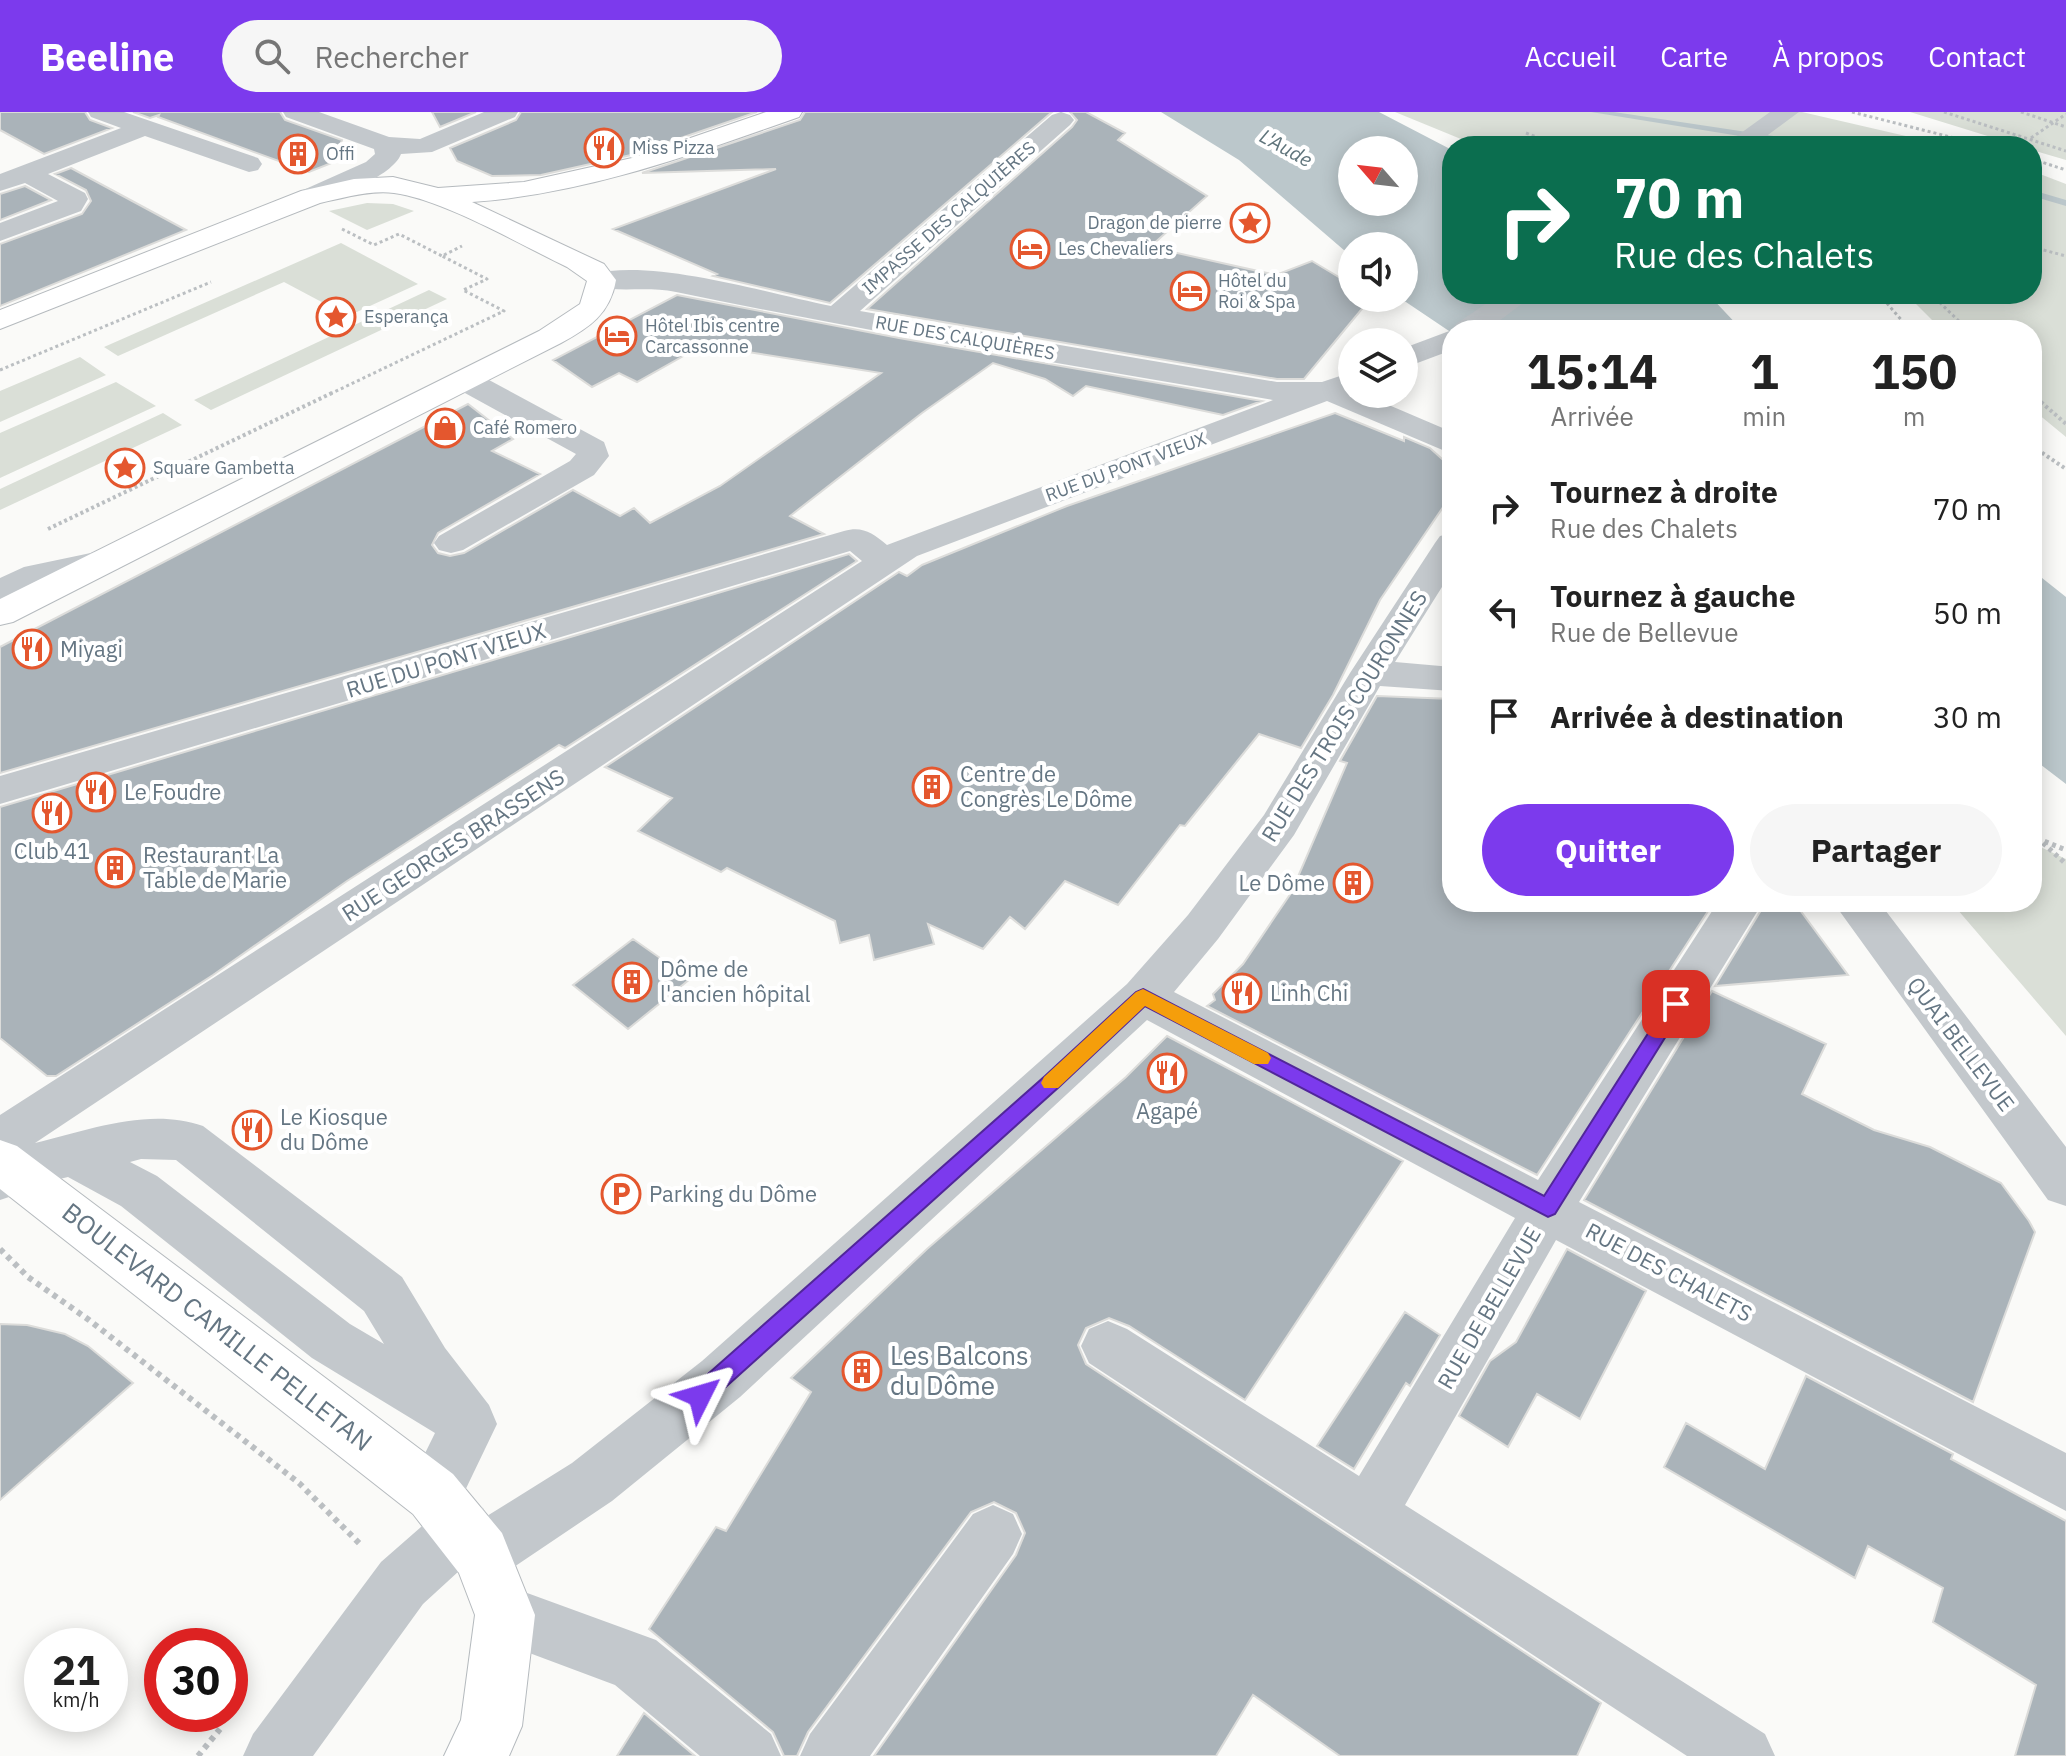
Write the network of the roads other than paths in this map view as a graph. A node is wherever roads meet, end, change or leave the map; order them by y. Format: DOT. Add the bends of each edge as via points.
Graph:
graph roads {
  1 [pos="100,112"];
  2 [pos="295,112"];
  3 [pos="506,112"];
  4 [pos="790,112"];
  5 [pos="1787,112"];
  6 [pos="1050,116"];
  7 [pos="144,128"];
  8 [pos="1751,136"];
  9 [pos="386,145"];
  10 [pos="423,147"];
  11 [pos="249,164"];
  12 [pos="639,164"];
  13 [pos="27,173"];
  14 [pos="0,183"];
  15 [pos="437,196"];
  16 [pos="311,197"];
  17 [pos="0,233"];
  18 [pos="590,270"];
  19 [pos="1505,304"];
  20 [pos="837,316"];
  21 [pos="0,320"];
  22 [pos="1480,320"];
  23 [pos="1442,342"];
  24 [pos="1418,353"];
  25 [pos="465,380"];
  26 [pos="1338,385"];
  27 [pos="1338,387"];
  28 [pos="1385,408"];
  29 [pos="1442,439"];
  30 [pos="451,543"];
  31 [pos="895,555"];
  32 [pos="1442,559"];
  33 [pos="105,561"];
  34 [pos="0,592"];
  35 [pos="0,614"];
  36 [pos="1369,673"];
  37 [pos="1442,678"];
  38 [pos="0,790"];
  39 [pos="1735,912"];
  40 [pos="1862,912"];
  41 [pos="1143,997"];
  42 [pos="73,1155"];
  43 [pos="3,1162"];
  44 [pos="2066,1185"];
  45 [pos="1548,1208"];
  46 [pos="1108,1346"];
  47 [pos="469,1424"];
  48 [pos="2066,1483"];
  49 [pos="1369,1513"];
  50 [pos="459,1525"];
  51 [pos="993,1534"];
  52 [pos="505,1615"];
  53 [pos="275,1756"];
  54 [pos="476,1756"];
  55 [pos="749,1756"];
  56 [pos="832,1756"];
  57 [pos="1743,1756"];
  1 -- 7 [label="street"];
  2 -- 9 [label="street"];
  3 -- 10 [label="street"];
  4 -- 12 [label="main road"];
  5 -- 8 [label="street"];
  6 -- 20 [label="street, IMPASSE DES CALQUIÈRES"];
  7 -- 11 [label="street"];
  7 -- 13 [label="street"];
  9 -- 10 [label="street"];
  9 -- 16 [label="street" via="388,156 375,168"];
  10 -- 15 [label="street" via="416,163 418,175"];
  12 -- 15 [label="main road" via="524,190"];
  12 -- 18 [label="main road" via="562,213 558,243"];
  13 -- 14 [label="street"];
  13 -- 17 [label="street" via="75,199"];
  15 -- 16 [label="main road" via="393,185"];
  15 -- 18 [label="main road"];
  16 -- 21 [label="main road"];
  18 -- 20 [label="street, RUE DES CALQUIÈRES"];
  18 -- 25 [label="main road" via="600,299 585,317"];
  19 -- 22 [label="street"];
  20 -- 26 [label="street, RUE DES CALQUIÈRES" via="1277,391"];
  23 -- 24 [label="street"];
  25 -- 30 [label="street" via="592,449 593,456 582,468"];
  25 -- 33 [label="main road"];
  27 -- 31 [label="street, RUE DU PONT VIEUX"];
  28 -- 29 [label="street"];
  31 -- 38 [label="street, RUE DU PONT VIEUX" via="856,538"];
  31 -- 43 [label="street, RUE GEORGES BRASSENS"];
  32 -- 36 [label="street, RUE DES TROIS COURONNES"];
  33 -- 34 [label="street" via="37,575"];
  33 -- 35 [label="main road"];
  36 -- 37 [label="street"];
  36 -- 41 [label="street, RUE DES TROIS COURONNES" via="1279,825"];
  39 -- 45 [label="street, RUE DE BELLEVUE"];
  40 -- 44 [label="street, QUAI BELLEVUE"];
  41 -- 45 [label="street, RUE DES CHALETS"];
  41 -- 50 [label="street, RUE DES TROIS COURONNES" via="721,1379 592,1482"];
  42 -- 43 [label="street"];
  42 -- 47 [label="street" via="139,1191 331,1341"];
  42 -- 47 [label="street" via="141,1139 186,1140 383,1294"];
  43 -- 50 [label="main road, BOULEVARD CAMILLE PELLETAN" via="137,1263"];
  45 -- 48 [label="street, RUE DES CHALETS"];
  45 -- 49 [label="street, RUE DE BELLEVUE"];
  46 -- 49 [label="street"];
  47 -- 50 [label="street"];
  49 -- 57 [label="street"];
  50 -- 52 [label="main road"];
  50 -- 53 [label="street" via="402,1583"];
  51 -- 56 [label="street"];
  52 -- 54 [label="main road" via="491,1726"];
  52 -- 55 [label="street" via="634,1662"];
}
